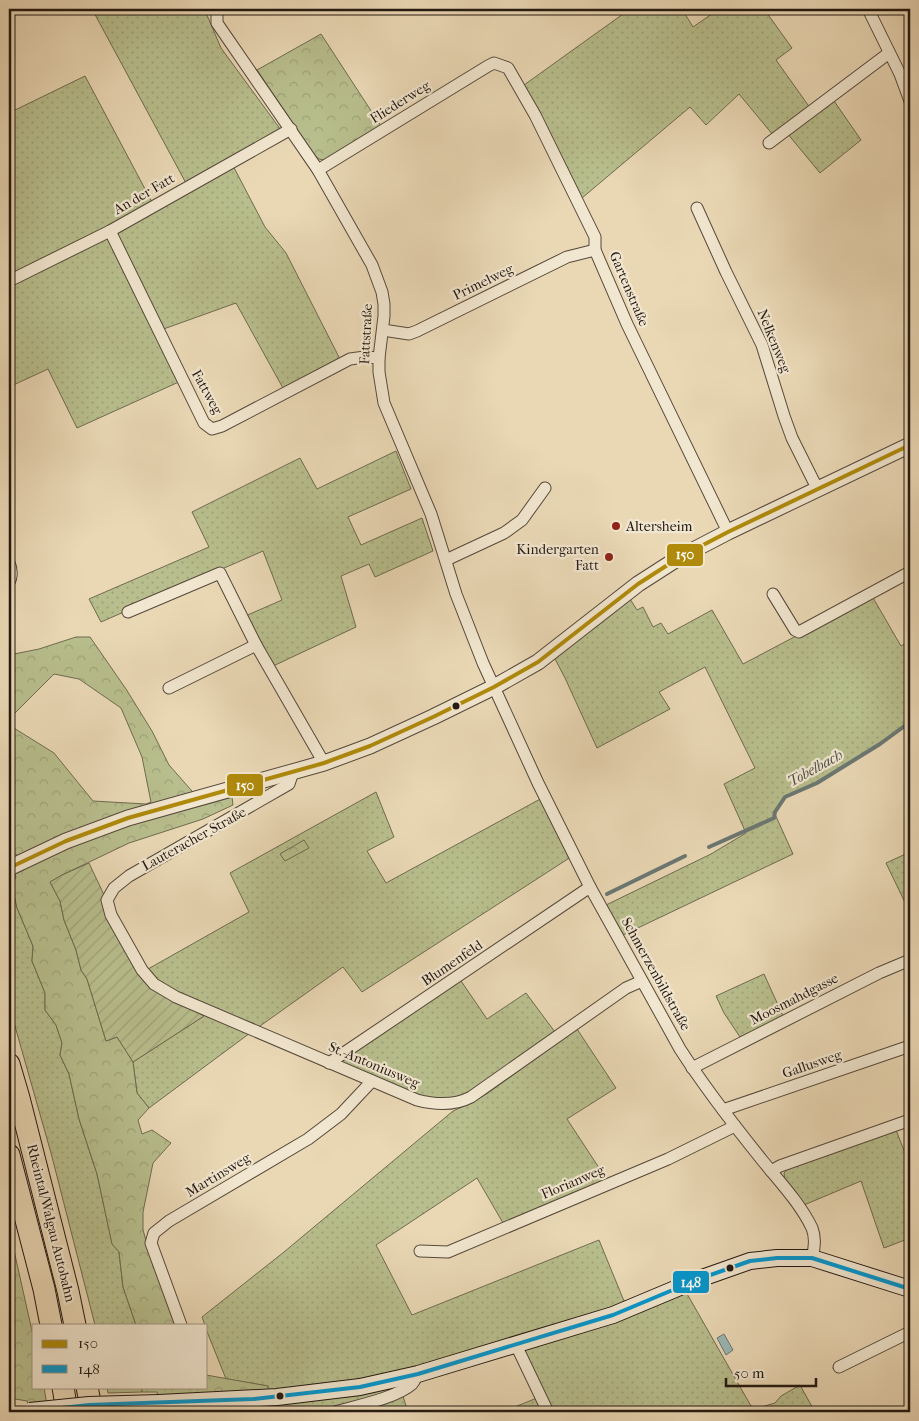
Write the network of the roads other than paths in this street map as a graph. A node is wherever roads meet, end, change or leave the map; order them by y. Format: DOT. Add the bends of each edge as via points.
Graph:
graph roads {
  1 [pos="217,9"];
  2 [pos="868,9"];
  3 [pos="889,53"];
  4 [pos="499,64"];
  5 [pos="910,101"];
  6 [pos="291,129"];
  7 [pos="769,143"];
  8 [pos="318,170"];
  9 [pos="697,208"];
  10 [pos="110,231"];
  11 [pos="595,250"];
  12 [pos="9,282"];
  13 [pos="383,330"];
  14 [pos="379,358"];
  15 [pos="910,445"];
  16 [pos="545,488"];
  17 [pos="817,488"];
  18 [pos="728,532"];
  19 [pos="446,560"];
  20 [pos="9,563"];
  21 [pos="910,572"];
  22 [pos="9,582"];
  23 [pos="773,594"];
  24 [pos="128,612"];
  25 [pos="256,645"];
  26 [pos="494,687"];
  27 [pos="169,688"];
  28 [pos="324,763"];
  29 [pos="293,772"];
  30 [pos="15,866"];
  31 [pos="590,887"];
  32 [pos="111,915"];
  33 [pos="910,960"];
  34 [pos="642,981"];
  35 [pos="910,1046"];
  36 [pos="330,1063"];
  37 [pos="9,1064"];
  38 [pos="692,1068"];
  39 [pos="372,1081"];
  40 [pos="723,1110"];
  41 [pos="910,1120"];
  42 [pos="735,1126"];
  43 [pos="9,1155"];
  44 [pos="771,1171"];
  45 [pos="420,1251"];
  46 [pos="812,1258"];
  47 [pos="910,1289"];
  48 [pos="51,1324"];
  49 [pos="75,1324"];
  50 [pos="180,1324"];
  51 [pos="910,1332"];
  52 [pos="516,1345"];
  53 [pos="839,1367"];
  54 [pos="418,1374"];
  55 [pos="63,1388"];
  56 [pos="87,1388"];
  57 [pos="202,1406"];
  58 [pos="27,1412"];
  59 [pos="68,1412"];
  60 [pos="92,1412"];
  61 [pos="335,1412"];
  62 [pos="548,1412"];
  1 -- 6 [label="street, Fattstraße" via="217,23"];
  2 -- 3 [label="street"];
  3 -- 5 [label="street"];
  3 -- 7 [label="street"];
  4 -- 8 [label="street, Fliederweg" via="488,66"];
  4 -- 11 [label="street, Gartenstraße" via="508,68 535,115 595,237"];
  6 -- 8 [label="street, Fattstraße"];
  6 -- 10 [label="street, An der Fatt"];
  8 -- 13 [label="street, Fattstraße" via="377,275 384,304"];
  9 -- 17 [label="street, Nelkenweg" via="762,345 784,416"];
  10 -- 12 [label="street, An der Fatt"];
  10 -- 14 [label="street, Fattweg" via="204,423 212,429 350,359"];
  11 -- 13 [label="street, Primelweg" via="567,257 417,331 409,334"];
  11 -- 18 [label="street, Gartenstraße" via="627,324"];
  13 -- 14 [label="street, Fattstraße"];
  14 -- 19 [label="street, Fattstraße" via="384,403 416,477"];
  15 -- 17 [label="street, Lauteracher Straße"];
  16 -- 19 [label="street" via="522,520 504,533"];
  17 -- 18 [label="street, Lauteracher Straße"];
  18 -- 26 [label="street, Lauteracher Straße" via="638,584 538,662"];
  19 -- 26 [label="street, Fattstraße"];
  20 -- 22 [label="street" via="12,573"];
  21 -- 23 [label="street" via="799,632"];
  24 -- 25 [label="street" via="220,573"];
  25 -- 27 [label="street"];
  25 -- 28 [label="street"];
  26 -- 28 [label="street, Lauteracher Straße" via="370,746"];
  26 -- 31 [label="street, Schmerzenbildstraße"];
  28 -- 29 [label="street, Lauteracher Straße"];
  29 -- 30 [label="street, Lauteracher Straße" via="128,818 66,841"];
  29 -- 32 [label="street, Lauteracher Straße" via="289,784 129,876 114,888 107,900"];
  31 -- 34 [label="street, Schmerzenbildstraße"];
  31 -- 36 [label="street, Blumenfeld"];
  32 -- 36 [label="street, St.-Antoniusweg" via="142,970 154,984 176,998"];
  33 -- 38 [label="street, Moosmahdgasse"];
  34 -- 38 [label="street, Schmerzenbildstraße"];
  34 -- 39 [label="street, St.-Antoniusweg" via="626,988 462,1102 427,1103"];
  35 -- 40 [label="street, Gallusweg"];
  36 -- 39 [label="street, St.-Antoniusweg"];
  37 -- 49 [label="highway, Rheintal/Walgau Autobahn"];
  38 -- 40 [label="street, Schmerzenbildstraße"];
  39 -- 50 [label="street, Martinsweg" via="341,1114 308,1139 154,1233 151,1243"];
  40 -- 42 [label="street, Schmerzenbildstraße"];
  41 -- 44 [label="street"];
  42 -- 44 [label="street, Schmerzenbildstraße"];
  42 -- 45 [label="street, Florianweg" via="668,1159 448,1252"];
  43 -- 48 [label="highway, Rheintal/Walgau Autobahn"];
  44 -- 46 [label="street, Schmerzenbildstraße" via="812,1229 815,1244"];
  46 -- 47 [label="main road"];
  46 -- 52 [label="main road" via="777,1258 738,1264 613,1315"];
  51 -- 53 [label="street"];
  52 -- 54 [label="main road"];
  52 -- 62 [label="street"];
  54 -- 57 [label="main road" via="360,1387"];
  54 -- 61 [label="street" via="404,1390"];
  55 -- 59 [label="highway"];
  56 -- 60 [label="highway"];
  57 -- 58 [label="main road, bridge" via="159,1402"];
}
